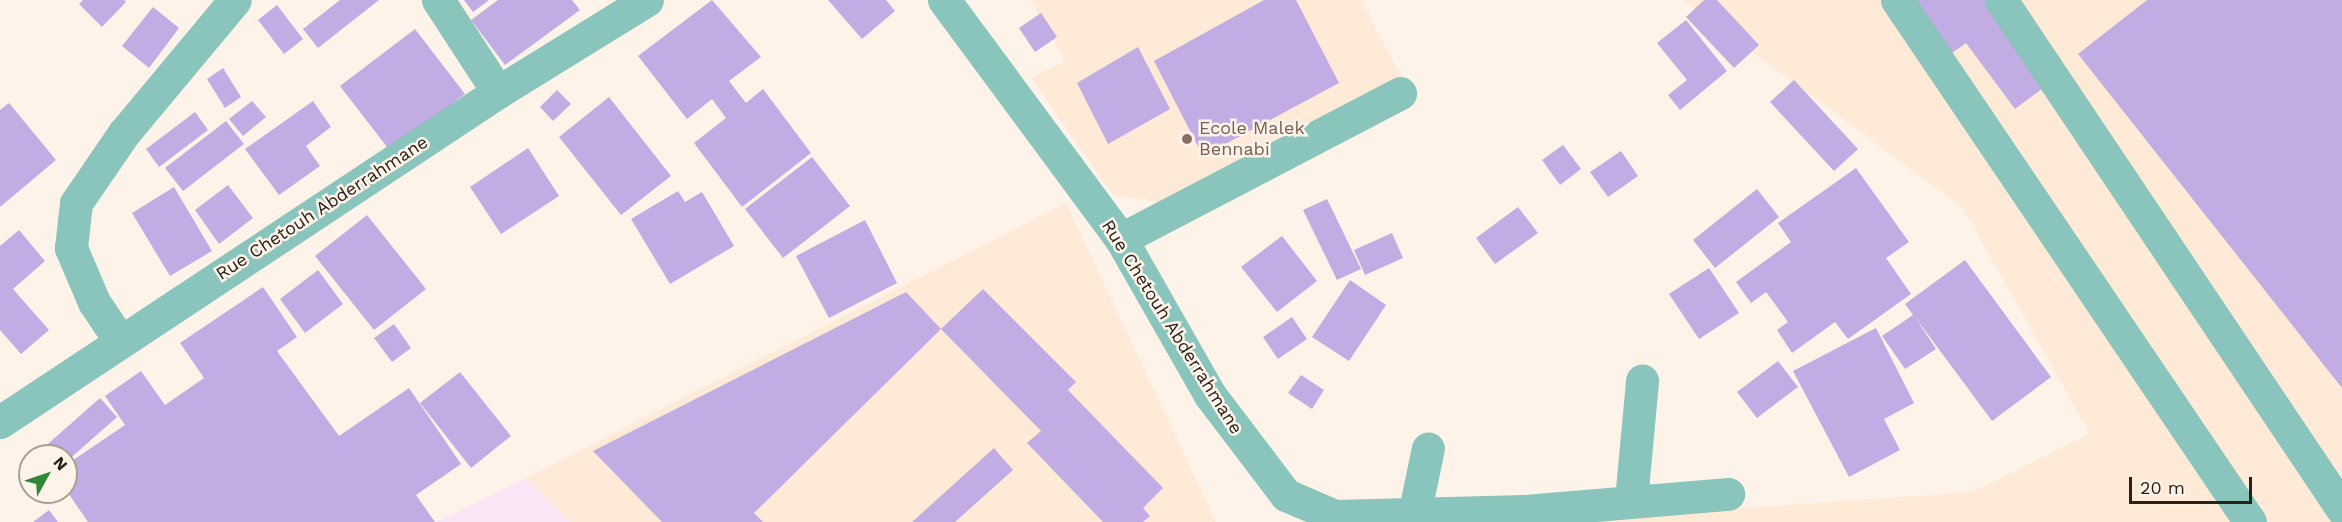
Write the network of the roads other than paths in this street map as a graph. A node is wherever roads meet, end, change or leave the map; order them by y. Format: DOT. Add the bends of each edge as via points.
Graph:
graph roads {
  1 [pos="235,0"];
  2 [pos="438,0"];
  3 [pos="647,0"];
  4 [pos="944,0"];
  5 [pos="1897,0"];
  6 [pos="2001,0"];
  7 [pos="498,92"];
  8 [pos="1400,93"];
  9 [pos="1121,239"];
  10 [pos="120,340"];
  11 [pos="1642,381"];
  12 [pos="0,422"];
  13 [pos="1428,448"];
  14 [pos="1728,494"];
  15 [pos="1631,500"];
  16 [pos="2342,509"];
  17 [pos="1414,515"];
  18 [pos="2250,522"];
  1 -- 10 [label="street" via="124,133 76,203 70,248 94,302"];
  2 -- 7 [label="street"];
  3 -- 7 [label="street, Rue Chetouh Abderrahmane"];
  4 -- 9 [label="street, Rue Chetouh Abderrahmane"];
  5 -- 18 [label="street"];
  6 -- 16 [label="street"];
  7 -- 10 [label="street, Rue Chetouh Abderrahmane"];
  8 -- 9 [label="street"];
  9 -- 17 [label="street, Rue Chetouh Abderrahmane" via="1210,395 1286,495 1335,516"];
  10 -- 12 [label="street, Rue Chetouh Abderrahmane"];
  11 -- 15 [label="street"];
  13 -- 17 [label="street"];
  14 -- 15 [label="street, Rue Chetouh Abderrahmane"];
  15 -- 17 [label="street, Rue Chetouh Abderrahmane"];
}
